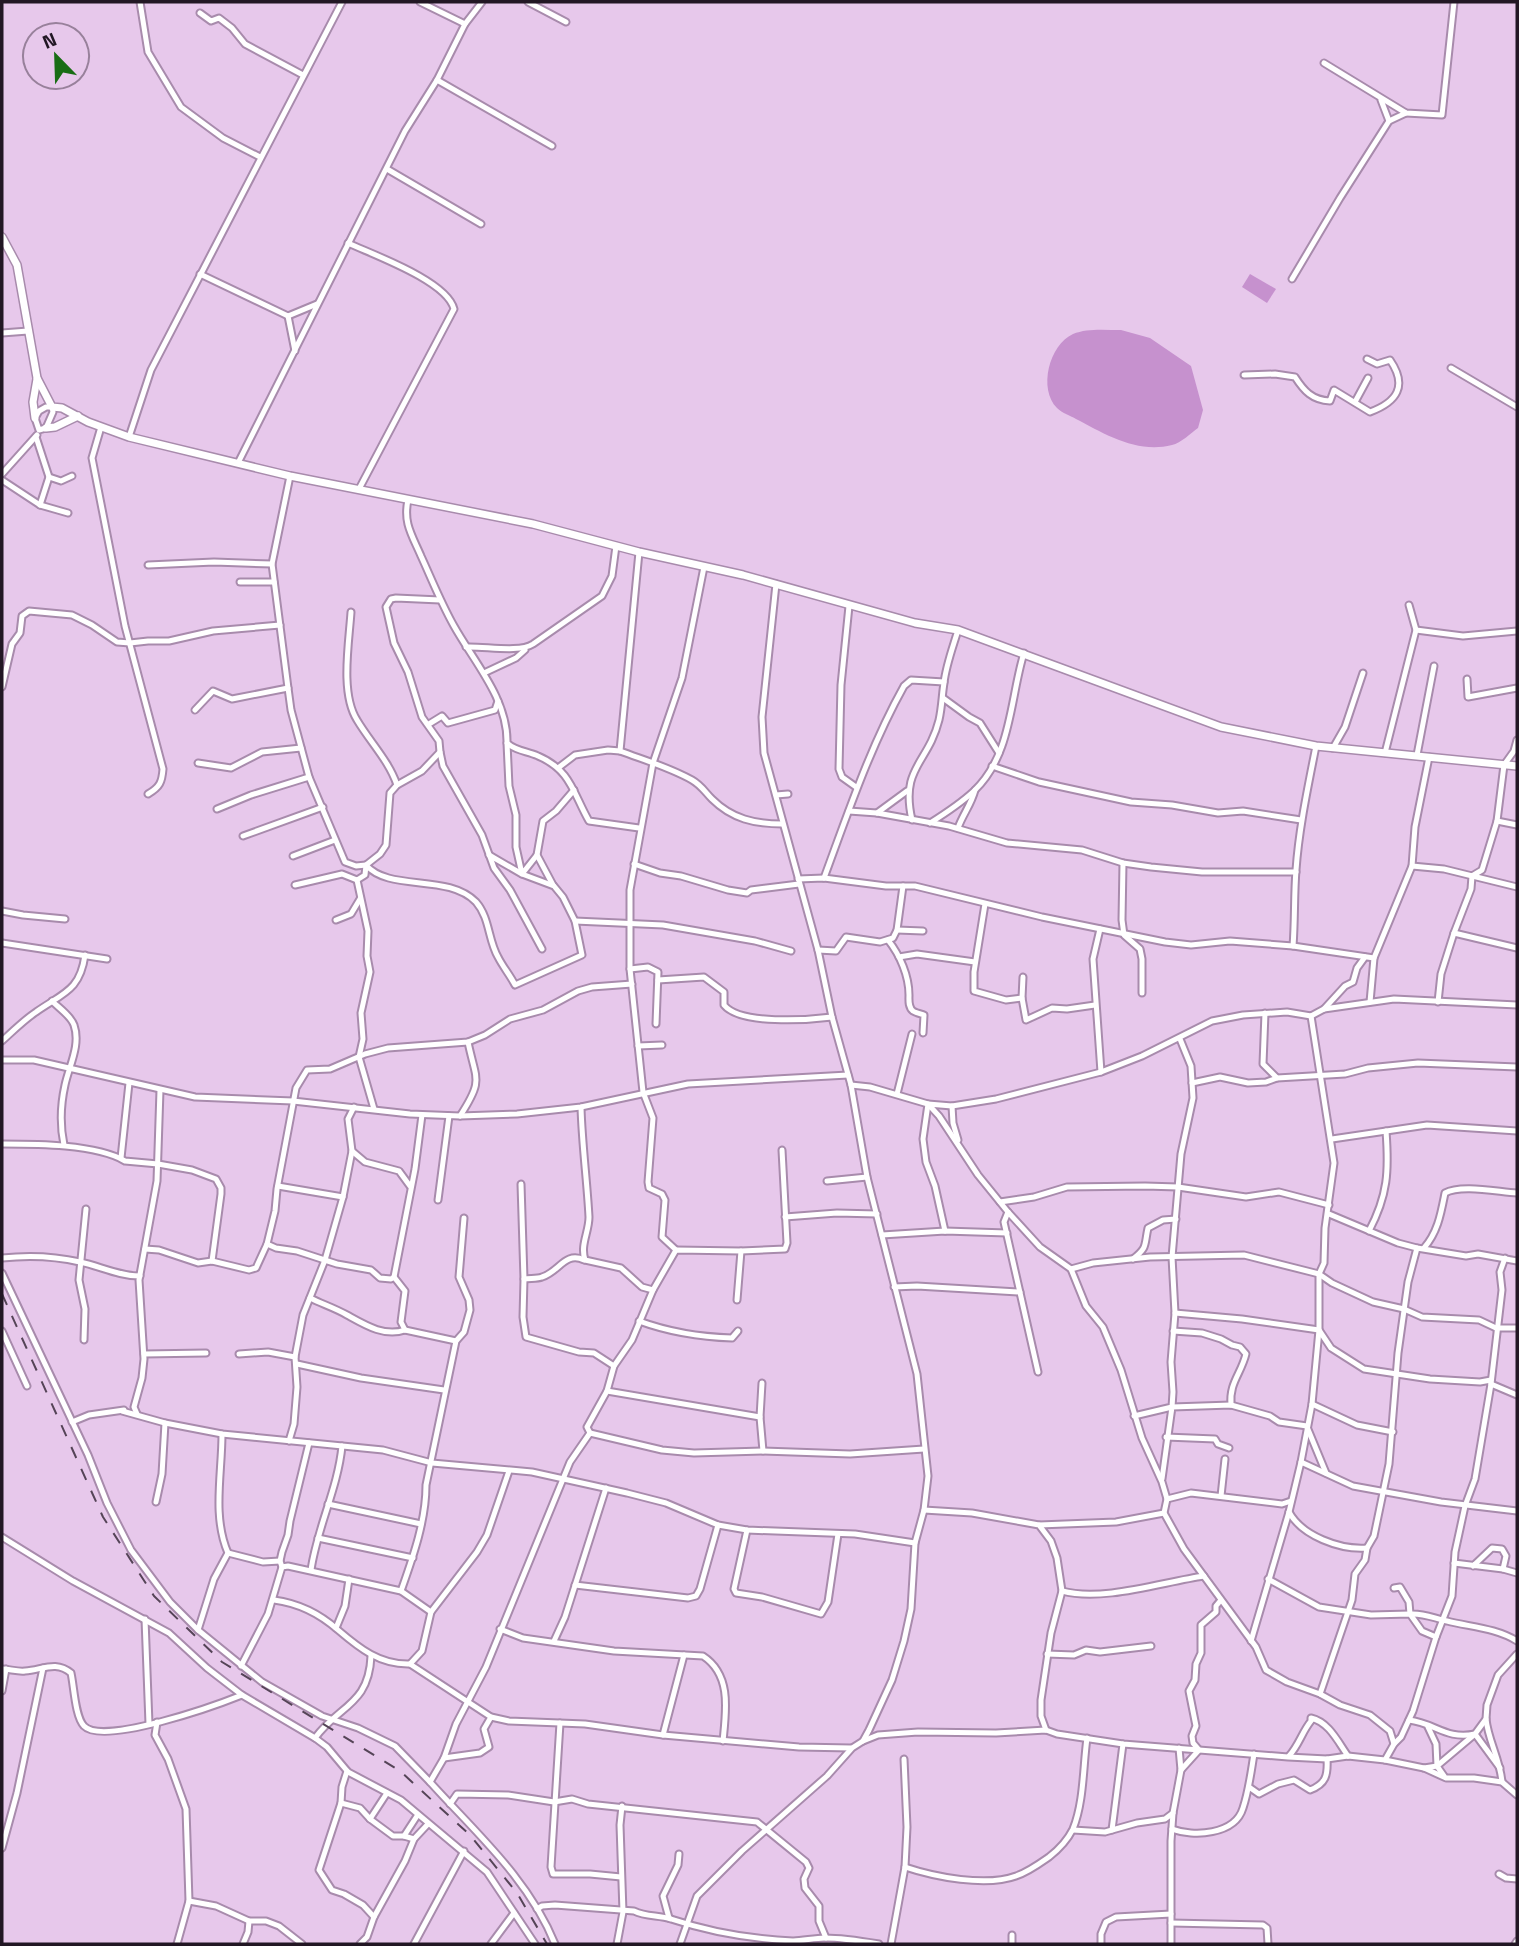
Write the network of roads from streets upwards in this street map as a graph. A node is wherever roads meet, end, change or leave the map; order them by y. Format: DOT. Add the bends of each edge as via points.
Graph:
graph roads {
  1 [pos="140,2"];
  2 [pos="342,2"];
  3 [pos="420,2"];
  4 [pos="482,2"];
  5 [pos="527,2"];
  6 [pos="1454,2"];
  7 [pos="200,13"];
  8 [pos="566,22"];
  9 [pos="465,24"];
  10 [pos="1324,64"];
  11 [pos="303,75"];
  12 [pos="437,80"];
  13 [pos="1381,100"];
  14 [pos="1406,113"];
  15 [pos="1389,121"];
  16 [pos="552,146"];
  17 [pos="260,157"];
  18 [pos="387,169"];
  19 [pos="481,224"];
  20 [pos="2,237"];
  21 [pos="348,243"];
  22 [pos="200,274"];
  23 [pos="1292,279"];
  24 [pos="319,303"];
  25 [pos="288,316"];
  26 [pos="28,331"];
  27 [pos="2,332"];
  28 [pos="295,351"];
  29 [pos="1367,359"];
  30 [pos="1451,368"];
  31 [pos="1244,375"];
  32 [pos="37,378"];
  33 [pos="1368,378"];
  34 [pos="1355,402"];
  35 [pos="52,407"];
  36 [pos="1517,407"];
  37 [pos="78,416"];
  38 [pos="35,418"];
  39 [pos="101,427"];
  40 [pos="43,429"];
  41 [pos="36,438"];
  42 [pos="129,438"];
  43 [pos="238,463"];
  44 [pos="2,474"];
  45 [pos="72,476"];
  46 [pos="290,476"];
  47 [pos="49,477"];
  48 [pos="2,480"];
  49 [pos="359,489"];
  50 [pos="408,500"];
  51 [pos="40,505"];
  52 [pos="68,513"];
  53 [pos="616,546"];
  54 [pos="639,552"];
  55 [pos="272,564"];
  56 [pos="148,565"];
  57 [pos="705,566"];
  58 [pos="240,582"];
  59 [pos="274,582"];
  60 [pos="776,584"];
  61 [pos="440,600"];
  62 [pos="1409,605"];
  63 [pos="849,606"];
  64 [pos="351,612"];
  65 [pos="280,625"];
  66 [pos="958,630"];
  67 [pos="1416,630"];
  68 [pos="1517,631"];
  69 [pos="130,643"];
  70 [pos="466,647"];
  71 [pos="525,650"];
  72 [pos="1024,653"];
  73 [pos="1434,666"];
  74 [pos="484,673"];
  75 [pos="1363,673"];
  76 [pos="1467,679"];
  77 [pos="944,682"];
  78 [pos="2,687"];
  79 [pos="288,688"];
  80 [pos="1517,688"];
  81 [pos="943,698"];
  82 [pos="498,701"];
  83 [pos="195,710"];
  84 [pos="429,724"];
  85 [pos="1517,740"];
  86 [pos="507,743"];
  87 [pos="1316,746"];
  88 [pos="301,748"];
  89 [pos="1333,748"];
  90 [pos="620,751"];
  91 [pos="440,752"];
  92 [pos="999,753"];
  93 [pos="1385,753"];
  94 [pos="1417,755"];
  95 [pos="1429,757"];
  96 [pos="198,763"];
  97 [pos="653,763"];
  98 [pos="1504,765"];
  99 [pos="992,766"];
  100 [pos="1517,766"];
  101 [pos="558,768"];
  102 [pos="309,776"];
  103 [pos="397,785"];
  104 [pos="856,787"];
  105 [pos="574,790"];
  106 [pos="975,790"];
  107 [pos="907,791"];
  108 [pos="148,794"];
  109 [pos="788,794"];
  110 [pos="776,795"];
  111 [pos="323,807"];
  112 [pos="217,809"];
  113 [pos="849,811"];
  114 [pos="877,813"];
  115 [pos="912,820"];
  116 [pos="1301,820"];
  117 [pos="1497,821"];
  118 [pos="930,823"];
  119 [pos="782,824"];
  120 [pos="1517,825"];
  121 [pos="639,828"];
  122 [pos="958,828"];
  123 [pos="243,836"];
  124 [pos="335,840"];
  125 [pos="489,855"];
  126 [pos="537,855"];
  127 [pos="293,856"];
  128 [pos="1123,863"];
  129 [pos="634,864"];
  130 [pos="366,865"];
  131 [pos="1412,866"];
  132 [pos="1296,872"];
  133 [pos="522,874"];
  134 [pos="1472,876"];
  135 [pos="824,878"];
  136 [pos="357,880"];
  137 [pos="798,881"];
  138 [pos="295,885"];
  139 [pos="554,886"];
  140 [pos="903,886"];
  141 [pos="1517,887"];
  142 [pos="360,899"];
  143 [pos="985,904"];
  144 [pos="2,911"];
  145 [pos="351,914"];
  146 [pos="365,915"];
  147 [pos="65,919"];
  148 [pos="336,920"];
  149 [pos="575,921"];
  150 [pos="628,923"];
  151 [pos="1100,929"];
  152 [pos="897,930"];
  153 [pos="923,931"];
  154 [pos="1454,933"];
  155 [pos="1124,936"];
  156 [pos="888,940"];
  157 [pos="2,943"];
  158 [pos="1293,946"];
  159 [pos="1517,948"];
  160 [pos="542,949"];
  161 [pos="818,950"];
  162 [pos="791,951"];
  163 [pos="85,955"];
  164 [pos="899,957"];
  165 [pos="1365,957"];
  166 [pos="1374,958"];
  167 [pos="107,959"];
  168 [pos="975,962"];
  169 [pos="630,970"];
  170 [pos="1023,977"];
  171 [pos="658,980"];
  172 [pos="632,984"];
  173 [pos="1142,993"];
  174 [pos="1022,998"];
  175 [pos="52,1001"];
  176 [pos="1370,1002"];
  177 [pos="1438,1002"];
  178 [pos="1095,1005"];
  179 [pos="1517,1005"];
  180 [pos="1324,1009"];
  181 [pos="1265,1013"];
  182 [pos="1311,1016"];
  183 [pos="832,1017"];
  184 [pos="656,1024"];
  185 [pos="923,1033"];
  186 [pos="912,1034"];
  187 [pos="1181,1039"];
  188 [pos="2,1041"];
  189 [pos="468,1042"];
  190 [pos="662,1045"];
  191 [pos="638,1046"];
  192 [pos="359,1057"];
  193 [pos="2,1060"];
  194 [pos="1263,1064"];
  195 [pos="69,1067"];
  196 [pos="1517,1067"];
  197 [pos="1101,1072"];
  198 [pos="848,1075"];
  199 [pos="1322,1076"];
  200 [pos="1278,1078"];
  201 [pos="1257,1081"];
  202 [pos="130,1083"];
  203 [pos="1192,1083"];
  204 [pos="851,1084"];
  205 [pos="160,1090"];
  206 [pos="643,1092"];
  207 [pos="897,1094"];
  208 [pos="293,1101"];
  209 [pos="928,1104"];
  210 [pos="952,1106"];
  211 [pos="339,1107"];
  212 [pos="354,1107"];
  213 [pos="581,1107"];
  214 [pos="374,1109"];
  215 [pos="422,1115"];
  216 [pos="449,1116"];
  217 [pos="460,1116"];
  218 [pos="348,1119"];
  219 [pos="1386,1131"];
  220 [pos="1517,1131"];
  221 [pos="1332,1139"];
  222 [pos="2,1144"];
  223 [pos="64,1145"];
  224 [pos="960,1147"];
  225 [pos="782,1150"];
  226 [pos="352,1151"];
  227 [pos="121,1158"];
  228 [pos="158,1164"];
  229 [pos="867,1177"];
  230 [pos="827,1181"];
  231 [pos="521,1184"];
  232 [pos="278,1186"];
  233 [pos="411,1186"];
  234 [pos="1178,1187"];
  235 [pos="1517,1194"];
  236 [pos="343,1197"];
  237 [pos="438,1200"];
  238 [pos="1000,1202"];
  239 [pos="1329,1205"];
  240 [pos="86,1209"];
  241 [pos="1008,1212"];
  242 [pos="877,1214"];
  243 [pos="1329,1214"];
  244 [pos="785,1217"];
  245 [pos="464,1219"];
  246 [pos="1176,1219"];
  247 [pos="945,1231"];
  248 [pos="1368,1231"];
  249 [pos="1007,1233"];
  250 [pos="882,1235"];
  251 [pos="267,1244"];
  252 [pos="1421,1248"];
  253 [pos="145,1249"];
  254 [pos="676,1250"];
  255 [pos="741,1251"];
  256 [pos="1172,1257"];
  257 [pos="2,1258"];
  258 [pos="1505,1258"];
  259 [pos="1132,1259"];
  260 [pos="325,1260"];
  261 [pos="212,1261"];
  262 [pos="1517,1261"];
  263 [pos="81,1262"];
  264 [pos="590,1262"];
  265 [pos="1071,1269"];
  266 [pos="2,1273"];
  267 [pos="1319,1273"];
  268 [pos="140,1276"];
  269 [pos="394,1277"];
  270 [pos="524,1279"];
  271 [pos="894,1287"];
  272 [pos="653,1290"];
  273 [pos="1020,1292"];
  274 [pos="310,1298"];
  275 [pos="737,1300"];
  276 [pos="1404,1309"];
  277 [pos="1175,1313"];
  278 [pos="639,1321"];
  279 [pos="1496,1328"];
  280 [pos="1517,1328"];
  281 [pos="405,1330"];
  282 [pos="1319,1330"];
  283 [pos="738,1331"];
  284 [pos="1173,1331"];
  285 [pos="2,1333"];
  286 [pos="84,1340"];
  287 [pos="456,1341"];
  288 [pos="206,1353"];
  289 [pos="144,1354"];
  290 [pos="239,1354"];
  291 [pos="296,1360"];
  292 [pos="614,1366"];
  293 [pos="1038,1372"];
  294 [pos="1398,1373"];
  295 [pos="1491,1382"];
  296 [pos="762,1383"];
  297 [pos="27,1386"];
  298 [pos="444,1390"];
  299 [pos="607,1391"];
  300 [pos="1517,1395"];
  301 [pos="1312,1404"];
  302 [pos="1231,1405"];
  303 [pos="134,1407"];
  304 [pos="1172,1407"];
  305 [pos="122,1412"];
  306 [pos="137,1414"];
  307 [pos="1134,1416"];
  308 [pos="760,1417"];
  309 [pos="72,1422"];
  310 [pos="165,1423"];
  311 [pos="1307,1426"];
  312 [pos="1393,1432"];
  313 [pos="590,1433"];
  314 [pos="222,1434"];
  315 [pos="1166,1437"];
  316 [pos="289,1441"];
  317 [pos="309,1443"];
  318 [pos="342,1446"];
  319 [pos="1229,1448"];
  320 [pos="924,1449"];
  321 [pos="763,1451"];
  322 [pos="1224,1459"];
  323 [pos="1301,1462"];
  324 [pos="432,1463"];
  325 [pos="509,1471"];
  326 [pos="1326,1473"];
  327 [pos="564,1479"];
  328 [pos="1162,1482"];
  329 [pos="606,1488"];
  330 [pos="1383,1492"];
  331 [pos="1221,1496"];
  332 [pos="1167,1499"];
  333 [pos="1291,1501"];
  334 [pos="156,1502"];
  335 [pos="328,1504"];
  336 [pos="1282,1504"];
  337 [pos="1465,1506"];
  338 [pos="924,1510"];
  339 [pos="1517,1511"];
  340 [pos="1289,1512"];
  341 [pos="1164,1513"];
  342 [pos="421,1524"];
  343 [pos="718,1525"];
  344 [pos="1039,1525"];
  345 [pos="747,1530"];
  346 [pos="838,1534"];
  347 [pos="2,1537"];
  348 [pos="318,1538"];
  349 [pos="915,1543"];
  350 [pos="1367,1548"];
  351 [pos="228,1553"];
  352 [pos="413,1558"];
  353 [pos="1454,1563"];
  354 [pos="281,1564"];
  355 [pos="1473,1566"];
  356 [pos="1503,1569"];
  357 [pos="312,1570"];
  358 [pos="1517,1573"];
  359 [pos="1204,1576"];
  360 [pos="349,1578"];
  361 [pos="1268,1579"];
  362 [pos="575,1585"];
  363 [pos="1394,1588"];
  364 [pos="401,1591"];
  365 [pos="1062,1591"];
  366 [pos="274,1600"];
  367 [pos="1221,1600"];
  368 [pos="431,1612"];
  369 [pos="1347,1613"];
  370 [pos="1410,1614"];
  371 [pos="145,1619"];
  372 [pos="1443,1620"];
  373 [pos="336,1628"];
  374 [pos="500,1629"];
  375 [pos="198,1630"];
  376 [pos="1436,1637"];
  377 [pos="554,1641"];
  378 [pos="1251,1641"];
  379 [pos="1517,1641"];
  380 [pos="1151,1646"];
  381 [pos="1047,1654"];
  382 [pos="1517,1654"];
  383 [pos="684,1655"];
  384 [pos="371,1656"];
  385 [pos="410,1664"];
  386 [pos="241,1666"];
  387 [pos="43,1668"];
  388 [pos="4,1669"];
  389 [pos="2,1691"];
  390 [pos="1321,1694"];
  391 [pos="242,1695"];
  392 [pos="467,1702"];
  393 [pos="1413,1711"];
  394 [pos="491,1717"];
  395 [pos="335,1719"];
  396 [pos="1486,1719"];
  397 [pos="1409,1720"];
  398 [pos="1420,1721"];
  399 [pos="157,1722"];
  400 [pos="560,1723"];
  401 [pos="149,1724"];
  402 [pos="1428,1727"];
  403 [pos="1046,1730"];
  404 [pos="1475,1734"];
  405 [pos="663,1735"];
  406 [pos="316,1738"];
  407 [pos="1087,1738"];
  408 [pos="723,1741"];
  409 [pos="863,1741"];
  410 [pos="1123,1744"];
  411 [pos="1394,1744"];
  412 [pos="852,1748"];
  413 [pos="1179,1748"];
  414 [pos="1199,1750"];
  415 [pos="1254,1754"];
  416 [pos="1348,1756"];
  417 [pos="1288,1757"];
  418 [pos="444,1758"];
  419 [pos="904,1759"];
  420 [pos="1327,1759"];
  421 [pos="1385,1760"];
  422 [pos="1437,1766"];
  423 [pos="1424,1768"];
  424 [pos="1500,1768"];
  425 [pos="1181,1770"];
  426 [pos="347,1771"];
  427 [pos="1446,1778"];
  428 [pos="430,1782"];
  429 [pos="1502,1782"];
  430 [pos="1249,1787"];
  431 [pos="387,1793"];
  432 [pos="1517,1795"];
  433 [pos="554,1802"];
  434 [pos="341,1803"];
  435 [pos="450,1804"];
  436 [pos="621,1806"];
  437 [pos="1173,1813"];
  438 [pos="417,1816"];
  439 [pos="370,1819"];
  440 [pos="428,1824"];
  441 [pos="766,1829"];
  442 [pos="1172,1829"];
  443 [pos="1073,1830"];
  444 [pos="1112,1830"];
  445 [pos="404,1836"];
  446 [pos="414,1839"];
  447 [pos="2,1848"];
  448 [pos="464,1851"];
  449 [pos="679,1854"];
  450 [pos="905,1867"];
  451 [pos="1499,1874"];
  452 [pos="621,1877"];
  453 [pos="1517,1879"];
  454 [pos="189,1901"];
  455 [pos="537,1909"];
  456 [pos="623,1912"];
  457 [pos="513,1913"];
  458 [pos="1171,1914"];
  459 [pos="374,1917"];
  460 [pos="669,1918"];
  461 [pos="249,1921"];
  462 [pos="1171,1923"];
  463 [pos="686,1925"];
  464 [pos="1012,1935"];
  465 [pos="826,1938"];
  466 [pos="177,1944"];
  467 [pos="243,1944"];
  468 [pos="302,1944"];
  469 [pos="360,1944"];
  470 [pos="414,1944"];
  471 [pos="491,1944"];
  472 [pos="536,1944"];
  473 [pos="555,1944"];
  474 [pos="617,1944"];
  475 [pos="680,1944"];
  476 [pos="879,1944"];
  477 [pos="891,1944"];
  478 [pos="1012,1944"];
  479 [pos="1101,1944"];
  480 [pos="1171,1944"];
  481 [pos="1268,1944"];
  1 -- 17 [label="street" via="148,52 181,107 223,138"];
  2 -- 11 [label="street"];
  3 -- 9 [label="street"];
  4 -- 9 [label="street"];
  5 -- 8 [label="street"];
  6 -- 14 [label="street" via="1442,115"];
  7 -- 11 [label="street" via="211,21 219,18 244,44"];
  9 -- 12 [label="street"];
  10 -- 13 [label="street"];
  11 -- 17 [label="street"];
  12 -- 16 [label="street"];
  12 -- 18 [label="street"];
  13 -- 14 [label="street"];
  13 -- 15 [label="street"];
  14 -- 15 [label="street"];
  15 -- 23 [label="street"];
  17 -- 22 [label="street"];
  18 -- 19 [label="street"];
  18 -- 21 [label="street"];
  20 -- 26 [label="street" via="17,265"];
  21 -- 24 [label="street"];
  21 -- 49 [label="street" via="432,284 453,302 454,309"];
  22 -- 25 [label="street"];
  22 -- 42 [label="street" via="151,370"];
  24 -- 25 [label="street"];
  24 -- 28 [label="street"];
  25 -- 28 [label="street"];
  26 -- 27 [label="street"];
  26 -- 32 [label="street"];
  28 -- 43 [label="street"];
  29 -- 34 [label="street" via="1377,364 1390,360 1399,373 1399,387 1387,404 1370,412"];
  30 -- 36 [label="street"];
  31 -- 34 [label="street" via="1295,377 1317,400 1330,401 1334,390"];
  32 -- 35 [label="street"];
  32 -- 38 [label="street"];
  33 -- 34 [label="street"];
  35 -- 37 [label="street"];
  35 -- 38 [label="street" via="42,409"];
  35 -- 40 [label="street"];
  37 -- 39 [label="street"];
  37 -- 40 [label="street"];
  38 -- 40 [label="street"];
  39 -- 42 [label="street"];
  39 -- 69 [label="street" via="92,458"];
  40 -- 41 [label="street"];
  41 -- 44 [label="street"];
  41 -- 47 [label="street"];
  42 -- 43 [label="street"];
  43 -- 46 [label="street"];
  45 -- 47 [label="street" via="61,481"];
  46 -- 49 [label="street"];
  46 -- 55 [label="street"];
  47 -- 51 [label="street"];
  48 -- 51 [label="street"];
  49 -- 50 [label="street"];
  50 -- 53 [label="street" via="533,524"];
  50 -- 61 [label="street" via="406,521"];
  51 -- 52 [label="street"];
  53 -- 54 [label="street"];
  53 -- 71 [label="street" via="612,576 602,596"];
  54 -- 57 [label="street"];
  54 -- 90 [label="street"];
  55 -- 56 [label="street"];
  55 -- 59 [label="street"];
  57 -- 60 [label="street"];
  57 -- 97 [label="street" via="682,678"];
  58 -- 59 [label="street"];
  59 -- 65 [label="street"];
  60 -- 63 [label="street"];
  60 -- 110 [label="street" via="762,717 764,753"];
  61 -- 70 [label="street"];
  61 -- 84 [label="street" via="396,598 386,607 394,643 422,717"];
  62 -- 67 [label="street"];
  63 -- 66 [label="street"];
  63 -- 104 [label="street" via="839,769"];
  64 -- 103 [label="street" via="351,707"];
  65 -- 69 [label="street"];
  65 -- 79 [label="street"];
  66 -- 72 [label="street"];
  66 -- 77 [label="street"];
  67 -- 68 [label="street" via="1464,636"];
  67 -- 93 [label="street"];
  69 -- 78 [label="street" via="117,642 72,615 29,611 22,616 20,633 12,644"];
  69 -- 108 [label="street" via="163,769 162,783"];
  70 -- 71 [label="street"];
  70 -- 74 [label="street"];
  71 -- 74 [label="street"];
  72 -- 87 [label="street" via="1221,727"];
  72 -- 92 [label="street"];
  73 -- 94 [label="street"];
  74 -- 82 [label="street"];
  75 -- 89 [label="street"];
  76 -- 80 [label="street" via="1468,696"];
  77 -- 81 [label="street"];
  77 -- 104 [label="street" via="911,680 904,686"];
  79 -- 83 [label="street" via="232,699 213,691"];
  79 -- 88 [label="street"];
  81 -- 92 [label="street" via="980,723"];
  81 -- 107 [label="street" via="932,741"];
  82 -- 84 [label="street" via="495,710 448,723 442,716"];
  82 -- 86 [label="street" via="507,725"];
  84 -- 91 [label="street"];
  85 -- 98 [label="street"];
  86 -- 101 [label="street"];
  86 -- 133 [label="street"];
  87 -- 89 [label="street"];
  87 -- 116 [label="street"];
  88 -- 96 [label="street" via="262,752 231,768"];
  88 -- 102 [label="street"];
  89 -- 93 [label="street"];
  90 -- 97 [label="street"];
  90 -- 101 [label="street" via="575,755"];
  91 -- 103 [label="street" via="422,771"];
  91 -- 125 [label="street"];
  92 -- 99 [label="street"];
  93 -- 94 [label="street"];
  94 -- 95 [label="street"];
  95 -- 98 [label="street"];
  95 -- 131 [label="street"];
  97 -- 119 [label="street" via="697,783 740,819"];
  97 -- 121 [label="street"];
  98 -- 100 [label="street"];
  98 -- 117 [label="street"];
  99 -- 106 [label="street"];
  99 -- 116 [label="street" via="1039,782 1131,802"];
  101 -- 105 [label="street"];
  102 -- 111 [label="street"];
  102 -- 112 [label="street"];
  103 -- 130 [label="street" via="390,793 386,845"];
  104 -- 113 [label="street"];
  105 -- 121 [label="street" via="589,821"];
  105 -- 126 [label="street" via="543,821"];
  106 -- 118 [label="street"];
  106 -- 122 [label="street"];
  107 -- 114 [label="street"];
  107 -- 115 [label="street"];
  109 -- 110 [label="street"];
  110 -- 119 [label="street"];
  111 -- 123 [label="street"];
  111 -- 124 [label="street"];
  113 -- 114 [label="street"];
  113 -- 135 [label="street"];
  114 -- 115 [label="street"];
  115 -- 118 [label="street"];
  116 -- 132 [label="street"];
  117 -- 120 [label="street"];
  117 -- 134 [label="street" via="1482,870"];
  118 -- 122 [label="street"];
  119 -- 137 [label="street"];
  121 -- 129 [label="street"];
  122 -- 128 [label="street" via="1007,843 1082,850"];
  124 -- 127 [label="street"];
  124 -- 130 [label="street" via="345,862"];
  125 -- 133 [label="street"];
  125 -- 160 [label="street"];
  126 -- 133 [label="street"];
  126 -- 139 [label="street"];
  128 -- 132 [label="street" via="1202,872"];
  128 -- 155 [label="street"];
  129 -- 137 [label="street" via="727,890 747,892"];
  129 -- 150 [label="street"];
  130 -- 136 [label="street" via="365,875"];
  130 -- 149 [label="street" via="374,874 443,885 469,897 484,915 497,957 515,985 582,955"];
  131 -- 134 [label="street"];
  131 -- 166 [label="street"];
  132 -- 158 [label="street"];
  133 -- 139 [label="street"];
  134 -- 141 [label="street"];
  134 -- 154 [label="street"];
  135 -- 137 [label="street"];
  135 -- 140 [label="street"];
  136 -- 138 [label="street" via="342,874"];
  136 -- 142 [label="street"];
  137 -- 161 [label="street"];
  139 -- 149 [label="street"];
  140 -- 143 [label="street"];
  140 -- 152 [label="street"];
  142 -- 145 [label="street"];
  142 -- 146 [label="street"];
  143 -- 151 [label="street"];
  143 -- 168 [label="street"];
  144 -- 147 [label="street"];
  145 -- 146 [label="street"];
  145 -- 148 [label="street"];
  146 -- 192 [label="street" via="370,972"];
  149 -- 150 [label="street"];
  150 -- 162 [label="street" via="687,929"];
  150 -- 169 [label="street"];
  151 -- 155 [label="street"];
  151 -- 178 [label="street" via="1093,958"];
  152 -- 153 [label="street"];
  152 -- 156 [label="street"];
  154 -- 159 [label="street"];
  154 -- 177 [label="street"];
  155 -- 158 [label="street" via="1191,945 1230,941"];
  155 -- 173 [label="street" via="1140,949"];
  156 -- 161 [label="street" via="846,937 836,951"];
  156 -- 164 [label="street"];
  157 -- 163 [label="street"];
  158 -- 165 [label="street"];
  161 -- 183 [label="street"];
  163 -- 167 [label="street"];
  163 -- 175 [label="street" via="76,982"];
  164 -- 168 [label="street" via="916,954"];
  164 -- 185 [label="street" via="909,1004 924,1015"];
  165 -- 166 [label="street"];
  165 -- 180 [label="street" via="1353,982"];
  166 -- 176 [label="street"];
  168 -- 174 [label="street" via="974,991 1006,1000"];
  169 -- 171 [label="street" via="653,968"];
  169 -- 172 [label="street"];
  170 -- 174 [label="street"];
  171 -- 183 [label="street" via="704,977 724,992 729,1011 761,1020"];
  171 -- 184 [label="street"];
  172 -- 189 [label="street" via="578,991 543,1010 510,1018"];
  172 -- 191 [label="street"];
  174 -- 178 [label="street" via="1026,1020 1052,1008"];
  175 -- 188 [label="street"];
  175 -- 195 [label="street" via="74,1025 75,1051"];
  176 -- 177 [label="street"];
  176 -- 180 [label="street"];
  177 -- 179 [label="street"];
  178 -- 197 [label="street"];
  180 -- 182 [label="street"];
  181 -- 182 [label="street"];
  181 -- 187 [label="street" via="1212,1021"];
  181 -- 194 [label="street"];
  182 -- 199 [label="street"];
  183 -- 198 [label="street"];
  186 -- 207 [label="street"];
  187 -- 197 [label="street"];
  187 -- 203 [label="street"];
  189 -- 192 [label="street" via="388,1048"];
  189 -- 217 [label="street" via="478,1075"];
  190 -- 191 [label="street"];
  191 -- 206 [label="street"];
  192 -- 208 [label="street" via="330,1069 307,1070 299,1079"];
  192 -- 214 [label="street"];
  193 -- 195 [label="street"];
  194 -- 200 [label="street"];
  194 -- 201 [label="street"];
  195 -- 202 [label="street"];
  195 -- 223 [label="street" via="62,1109"];
  196 -- 199 [label="street" via="1418,1063"];
  197 -- 210 [label="street"];
  198 -- 204 [label="street"];
  198 -- 206 [label="street" via="688,1084"];
  199 -- 200 [label="street"];
  199 -- 221 [label="street"];
  200 -- 201 [label="street"];
  201 -- 203 [label="street" via="1220,1077"];
  202 -- 205 [label="street"];
  202 -- 227 [label="street"];
  203 -- 234 [label="street"];
  204 -- 207 [label="street"];
  204 -- 229 [label="street"];
  205 -- 208 [label="street" via="195,1097"];
  205 -- 228 [label="street"];
  206 -- 213 [label="street"];
  206 -- 254 [label="street" via="653,1118 649,1188 665,1200 662,1237"];
  207 -- 209 [label="street"];
  208 -- 211 [label="street"];
  208 -- 232 [label="street"];
  209 -- 210 [label="street"];
  209 -- 224 [label="street"];
  209 -- 247 [label="street" via="923,1139 926,1162"];
  210 -- 224 [label="street"];
  211 -- 212 [label="street"];
  211 -- 218 [label="street"];
  212 -- 214 [label="street"];
  212 -- 218 [label="street"];
  213 -- 217 [label="street"];
  213 -- 264 [label="street" via="589,1220 582,1251"];
  214 -- 215 [label="street"];
  215 -- 216 [label="street"];
  215 -- 233 [label="street"];
  216 -- 217 [label="street"];
  216 -- 237 [label="street"];
  218 -- 226 [label="street"];
  219 -- 220 [label="street" via="1427,1125"];
  219 -- 221 [label="street"];
  219 -- 248 [label="street" via="1388,1180 1381,1209"];
  221 -- 239 [label="street"];
  222 -- 223 [label="street"];
  223 -- 227 [label="street"];
  224 -- 238 [label="street"];
  225 -- 244 [label="street"];
  226 -- 233 [label="street" via="365,1162 399,1171"];
  226 -- 236 [label="street"];
  227 -- 228 [label="street"];
  228 -- 253 [label="street"];
  228 -- 261 [label="street" via="216,1179 222,1188"];
  229 -- 230 [label="street"];
  229 -- 242 [label="street"];
  231 -- 270 [label="street"];
  232 -- 236 [label="street"];
  232 -- 251 [label="street"];
  233 -- 269 [label="street"];
  234 -- 238 [label="street" via="1067,1187"];
  234 -- 239 [label="street" via="1246,1197 1279,1192"];
  234 -- 246 [label="street"];
  235 -- 252 [label="street" via="1451,1189 1445,1193 1431,1240"];
  236 -- 260 [label="street"];
  238 -- 241 [label="street"];
  239 -- 243 [label="street"];
  240 -- 263 [label="street"];
  241 -- 249 [label="street" via="1004,1222"];
  241 -- 265 [label="street" via="1040,1247"];
  242 -- 244 [label="street"];
  242 -- 250 [label="street"];
  243 -- 248 [label="street"];
  243 -- 267 [label="street"];
  244 -- 255 [label="street" via="785,1249"];
  245 -- 287 [label="street" via="459,1277 470,1310 464,1332"];
  246 -- 256 [label="street"];
  246 -- 259 [label="street" via="1148,1228 1148,1242"];
  247 -- 249 [label="street"];
  247 -- 250 [label="street"];
  248 -- 252 [label="street"];
  249 -- 273 [label="street"];
  250 -- 271 [label="street"];
  251 -- 260 [label="street"];
  251 -- 261 [label="street" via="254,1270"];
  252 -- 258 [label="street"];
  252 -- 276 [label="street"];
  253 -- 261 [label="street" via="198,1263"];
  253 -- 268 [label="street"];
  254 -- 255 [label="street"];
  254 -- 272 [label="street"];
  255 -- 275 [label="street"];
  256 -- 259 [label="street"];
  256 -- 267 [label="street" via="1244,1255"];
  256 -- 277 [label="street"];
  257 -- 263 [label="street" via="40,1256"];
  258 -- 262 [label="street"];
  258 -- 279 [label="street"];
  259 -- 265 [label="street"];
  260 -- 269 [label="street" via="371,1270 380,1278"];
  260 -- 274 [label="street"];
  263 -- 268 [label="street"];
  263 -- 286 [label="street"];
  264 -- 270 [label="street" via="566,1259 544,1277"];
  264 -- 272 [label="street" via="621,1268 642,1287"];
  265 -- 307 [label="street" via="1086,1306 1103,1327"];
  266 -- 309 [label="street"];
  267 -- 276 [label="street" via="1373,1302"];
  267 -- 282 [label="street"];
  268 -- 289 [label="street"];
  269 -- 281 [label="street" via="405,1291 401,1322"];
  270 -- 292 [label="street" via="526,1337 594,1353"];
  271 -- 273 [label="street"];
  271 -- 320 [label="street" via="917,1374"];
  272 -- 278 [label="street"];
  273 -- 293 [label="street"];
  274 -- 281 [label="street" via="365,1327"];
  274 -- 291 [label="street"];
  276 -- 279 [label="street" via="1422,1317 1479,1320"];
  276 -- 294 [label="street"];
  277 -- 282 [label="street"];
  277 -- 284 [label="street"];
  278 -- 283 [label="street" via="704,1337 732,1338"];
  278 -- 292 [label="street"];
  279 -- 280 [label="street"];
  279 -- 295 [label="street"];
  281 -- 287 [label="street"];
  282 -- 294 [label="street" via="1331,1348 1364,1369"];
  282 -- 301 [label="street"];
  284 -- 302 [label="street" via="1202,1333 1240,1347 1246,1354 1231,1385"];
  284 -- 304 [label="street"];
  285 -- 297 [label="street"];
  287 -- 298 [label="street"];
  288 -- 289 [label="street"];
  289 -- 303 [label="street"];
  290 -- 291 [label="street" via="268,1352"];
  291 -- 298 [label="street" via="361,1378"];
  291 -- 316 [label="street" via="294,1424"];
  292 -- 299 [label="street"];
  294 -- 295 [label="street"];
  294 -- 312 [label="street"];
  295 -- 300 [label="street"];
  295 -- 337 [label="street" via="1475,1479"];
  296 -- 308 [label="street"];
  298 -- 324 [label="street"];
  299 -- 308 [label="street"];
  299 -- 313 [label="street" via="587,1427"];
  301 -- 311 [label="street"];
  301 -- 312 [label="street" via="1357,1425"];
  302 -- 304 [label="street"];
  302 -- 311 [label="street" via="1279,1422"];
  303 -- 305 [label="street"];
  303 -- 306 [label="street"];
  304 -- 307 [label="street"];
  304 -- 315 [label="street"];
  305 -- 306 [label="street"];
  305 -- 309 [label="street" via="89,1415"];
  306 -- 310 [label="street"];
  307 -- 328 [label="street"];
  308 -- 321 [label="street"];
  309 -- 375 [label="street" via="131,1550"];
  310 -- 314 [label="street"];
  310 -- 334 [label="street"];
  311 -- 323 [label="street"];
  311 -- 326 [label="street"];
  312 -- 330 [label="street"];
  313 -- 321 [label="street" via="662,1450"];
  313 -- 327 [label="street"];
  314 -- 316 [label="street"];
  314 -- 351 [label="street" via="218,1504 220,1535"];
  315 -- 319 [label="street" via="1208,1437"];
  315 -- 328 [label="street"];
  316 -- 317 [label="street"];
  317 -- 318 [label="street"];
  317 -- 354 [label="street"];
  318 -- 324 [label="street" via="383,1450"];
  318 -- 335 [label="street"];
  320 -- 321 [label="street" via="850,1454"];
  320 -- 338 [label="street" via="928,1476"];
  322 -- 331 [label="street"];
  323 -- 326 [label="street"];
  323 -- 333 [label="street"];
  324 -- 325 [label="street"];
  324 -- 342 [label="street"];
  325 -- 327 [label="street"];
  325 -- 368 [label="street" via="487,1535"];
  326 -- 330 [label="street" via="1353,1486"];
  327 -- 329 [label="street"];
  327 -- 374 [label="street"];
  328 -- 332 [label="street"];
  329 -- 343 [label="street" via="666,1503"];
  329 -- 362 [label="street"];
  330 -- 337 [label="street"];
  330 -- 350 [label="street"];
  331 -- 332 [label="street" via="1191,1493"];
  331 -- 336 [label="street"];
  332 -- 341 [label="street"];
  333 -- 336 [label="street"];
  333 -- 340 [label="street"];
  335 -- 342 [label="street"];
  335 -- 348 [label="street"];
  336 -- 340 [label="street"];
  337 -- 339 [label="street"];
  337 -- 353 [label="street"];
  338 -- 344 [label="street"];
  338 -- 349 [label="street"];
  340 -- 350 [label="street" via="1295,1524 1310,1533 1354,1549"];
  340 -- 361 [label="street"];
  341 -- 344 [label="street" via="1116,1522"];
  341 -- 359 [label="street"];
  342 -- 352 [label="street"];
  343 -- 345 [label="street"];
  343 -- 362 [label="street" via="696,1596"];
  344 -- 365 [label="street" via="1057,1558"];
  345 -- 346 [label="street"];
  345 -- 346 [label="street" via="736,1593 821,1614 828,1602"];
  346 -- 349 [label="street"];
  347 -- 371 [label="street"];
  348 -- 352 [label="street"];
  348 -- 357 [label="street"];
  349 -- 409 [label="street" via="904,1641 892,1680"];
  350 -- 369 [label="street" via="1355,1574"];
  351 -- 354 [label="street"];
  351 -- 375 [label="street" via="214,1579"];
  352 -- 364 [label="street"];
  353 -- 355 [label="street"];
  353 -- 372 [label="street" via="1452,1595"];
  354 -- 357 [label="street"];
  354 -- 366 [label="street"];
  355 -- 356 [label="street"];
  355 -- 356 [label="street" via="1497,1547 1506,1556"];
  356 -- 358 [label="street"];
  357 -- 360 [label="street"];
  359 -- 365 [label="street" via="1125,1591"];
  359 -- 367 [label="street"];
  360 -- 364 [label="street"];
  360 -- 373 [label="street"];
  361 -- 369 [label="street" via="1319,1606"];
  361 -- 378 [label="street"];
  362 -- 377 [label="street"];
  363 -- 370 [label="street" via="1400,1587 1405,1594"];
  364 -- 368 [label="street"];
  365 -- 381 [label="street"];
  366 -- 373 [label="street" via="303,1607"];
  366 -- 386 [label="street"];
  367 -- 378 [label="street"];
  367 -- 414 [label="street" via="1216,1612 1201,1625 1201,1653 1189,1691 1196,1726 1193,1744"];
  368 -- 385 [label="street" via="422,1651"];
  369 -- 370 [label="street"];
  369 -- 390 [label="street"];
  370 -- 372 [label="street"];
  370 -- 376 [label="street" via="1422,1631"];
  371 -- 391 [label="street" via="169,1633"];
  371 -- 401 [label="street"];
  372 -- 376 [label="street"];
  372 -- 379 [label="street" via="1506,1634"];
  373 -- 384 [label="street"];
  374 -- 377 [label="street" via="523,1638"];
  374 -- 392 [label="street"];
  375 -- 386 [label="street"];
  376 -- 393 [label="street"];
  377 -- 383 [label="street" via="614,1651"];
  378 -- 390 [label="street" via="1266,1670"];
  380 -- 381 [label="street" via="1086,1650 1073,1656"];
  381 -- 403 [label="street" via="1041,1700"];
  382 -- 396 [label="street" via="1498,1675"];
  383 -- 405 [label="street"];
  383 -- 408 [label="street" via="703,1656 724,1683"];
  384 -- 385 [label="street" via="397,1665"];
  384 -- 395 [label="street" via="367,1681 356,1701"];
  385 -- 392 [label="street"];
  386 -- 395 [label="street" via="322,1716"];
  387 -- 388 [label="street" via="24,1672"];
  387 -- 401 [label="street" via="56,1666 71,1673 80,1719 90,1730 115,1731"];
  387 -- 447 [label="street"];
  388 -- 389 [label="street"];
  390 -- 411 [label="street" via="1370,1715 1390,1731"];
  391 -- 399 [label="street"];
  391 -- 406 [label="street"];
  392 -- 394 [label="street"];
  392 -- 418 [label="street"];
  393 -- 397 [label="street"];
  393 -- 398 [label="street"];
  394 -- 400 [label="street"];
  394 -- 418 [label="street" via="484,1729 489,1747 480,1753"];
  395 -- 406 [label="street" via="324,1725"];
  395 -- 428 [label="street" via="395,1746"];
  396 -- 404 [label="street"];
  396 -- 424 [label="street"];
  397 -- 398 [label="street"];
  397 -- 411 [label="street"];
  398 -- 402 [label="street"];
  399 -- 401 [label="street"];
  399 -- 454 [label="street" via="155,1735 169,1759 186,1809"];
  400 -- 405 [label="street"];
  400 -- 433 [label="street"];
  402 -- 404 [label="street" via="1460,1737"];
  402 -- 422 [label="street" via="1436,1744"];
  403 -- 407 [label="street"];
  403 -- 409 [label="street" via="918,1732"];
  404 -- 422 [label="street"];
  404 -- 424 [label="street"];
  405 -- 408 [label="street"];
  406 -- 426 [label="street"];
  407 -- 410 [label="street"];
  407 -- 443 [label="street"];
  408 -- 412 [label="street"];
  409 -- 412 [label="street"];
  410 -- 413 [label="street"];
  410 -- 444 [label="street"];
  411 -- 421 [label="street"];
  412 -- 441 [label="street"];
  413 -- 414 [label="street"];
  413 -- 425 [label="street"];
  414 -- 415 [label="street"];
  414 -- 425 [label="street"];
  415 -- 417 [label="street"];
  415 -- 430 [label="street"];
  416 -- 417 [label="street" via="1330,1730 1311,1718"];
  416 -- 420 [label="street"];
  416 -- 421 [label="street"];
  417 -- 420 [label="street"];
  418 -- 428 [label="street"];
  419 -- 450 [label="street"];
  420 -- 430 [label="street" via="1328,1774 1319,1787 1310,1790 1294,1780 1259,1794"];
  421 -- 423 [label="street"];
  422 -- 423 [label="street"];
  422 -- 427 [label="street"];
  423 -- 427 [label="street"];
  424 -- 429 [label="street"];
  425 -- 437 [label="street"];
  426 -- 431 [label="street"];
  426 -- 434 [label="street"];
  427 -- 429 [label="street"];
  428 -- 435 [label="street"];
  429 -- 432 [label="street"];
  430 -- 442 [label="street" via="1239,1815 1214,1832"];
  431 -- 438 [label="street"];
  431 -- 439 [label="street"];
  433 -- 435 [label="street" via="457,1794"];
  433 -- 436 [label="street" via="572,1799"];
  433 -- 452 [label="street" via="553,1874"];
  434 -- 439 [label="street" via="360,1808"];
  434 -- 459 [label="street" via="319,1870 332,1890 363,1905"];
  435 -- 455 [label="street" via="493,1848"];
  436 -- 441 [label="street" via="757,1822"];
  436 -- 452 [label="street"];
  437 -- 442 [label="street"];
  437 -- 444 [label="street" via="1165,1819"];
  438 -- 440 [label="street"];
  438 -- 445 [label="street"];
  439 -- 445 [label="street" via="393,1836"];
  440 -- 446 [label="street"];
  440 -- 448 [label="street"];
  441 -- 463 [label="street" via="697,1896"];
  441 -- 465 [label="street" via="806,1862 805,1888 819,1906"];
  442 -- 458 [label="street"];
  443 -- 444 [label="street"];
  443 -- 450 [label="street" via="1054,1853 1016,1877 947,1878"];
  445 -- 446 [label="street"];
  446 -- 459 [label="street"];
  448 -- 457 [label="street" via="487,1872"];
  448 -- 470 [label="street"];
  449 -- 460 [label="street" via="663,1896"];
  450 -- 477 [label="street"];
  451 -- 453 [label="street"];
  452 -- 456 [label="street"];
  454 -- 461 [label="street" via="216,1906"];
  454 -- 466 [label="street"];
  455 -- 456 [label="street" via="555,1905"];
  455 -- 473 [label="street"];
  456 -- 460 [label="street"];
  456 -- 474 [label="street"];
  457 -- 471 [label="street"];
  457 -- 472 [label="street"];
  458 -- 462 [label="street"];
  458 -- 479 [label="street" via="1116,1917 1106,1922"];
  459 -- 469 [label="street"];
  460 -- 463 [label="street"];
  461 -- 467 [label="street"];
  461 -- 468 [label="street" via="279,1926"];
  462 -- 480 [label="street"];
  462 -- 481 [label="street" via="1263,1925"];
  463 -- 465 [label="street" via="752,1938"];
  463 -- 475 [label="street"];
  464 -- 478 [label="street"];
  465 -- 476 [label="street"];
}
